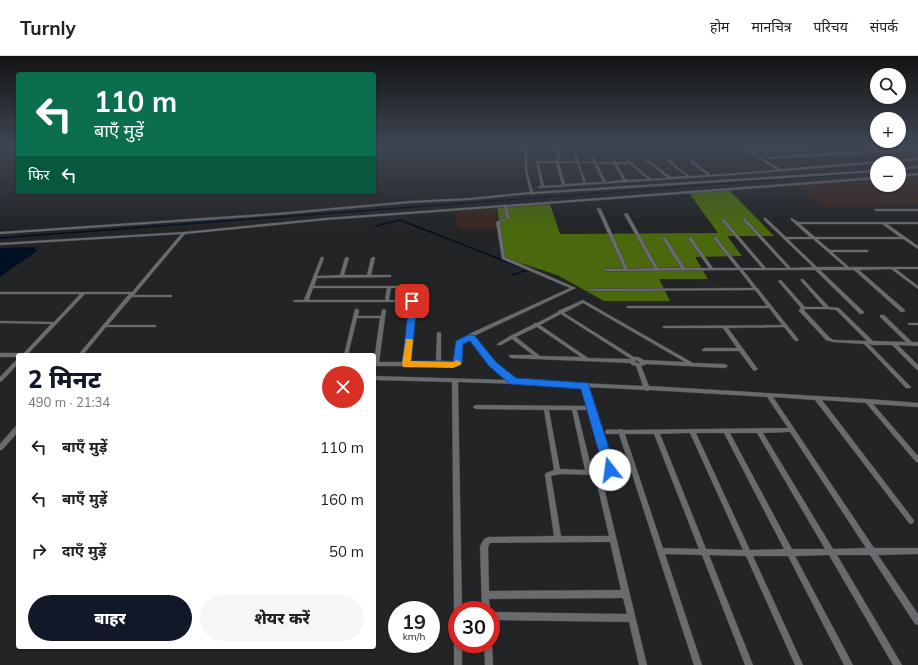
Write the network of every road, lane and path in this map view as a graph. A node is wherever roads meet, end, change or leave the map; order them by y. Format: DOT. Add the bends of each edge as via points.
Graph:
graph roads {
  1 [pos="527,173"];
  2 [pos="540,173"];
  3 [pos="561,173"];
  4 [pos="581,173"];
  5 [pos="601,173"];
  6 [pos="622,173"];
  7 [pos="643,173"];
  8 [pos="664,173"];
  9 [pos="685,173"];
  10 [pos="732,173"];
  11 [pos="785,173"];
  12 [pos="842,173"];
  13 [pos="918,174"];
  14 [pos="710,175"];
  15 [pos="906,175"];
  16 [pos="688,176"];
  17 [pos="791,177"];
  18 [pos="670,178"];
  19 [pos="650,179"];
  20 [pos="870,179"];
  21 [pos="626,181"];
  22 [pos="605,182"];
  23 [pos="585,184"];
  24 [pos="564,185"];
  25 [pos="543,186"];
  26 [pos="539,187"];
  27 [pos="532,194"];
  28 [pos="505,205"];
  29 [pos="599,209"];
  30 [pos="876,210"];
  31 [pos="918,210"];
  32 [pos="626,214"];
  33 [pos="744,219"];
  34 [pos="766,219"];
  35 [pos="792,219"];
  36 [pos="723,220"];
  37 [pos="883,223"];
  38 [pos="912,223"];
  39 [pos="918,223"];
  40 [pos="798,224"];
  41 [pos="918,226"];
  42 [pos="0,233"];
  43 [pos="184,233"];
  44 [pos="664,238"];
  45 [pos="690,238"];
  46 [pos="716,238"];
  47 [pos="785,238"];
  48 [pos="813,238"];
  49 [pos="904,238"];
  50 [pos="0,244"];
  51 [pos="918,248"];
  52 [pos="828,251"];
  53 [pos="867,251"];
  54 [pos="322,258"];
  55 [pos="347,258"];
  56 [pos="373,258"];
  57 [pos="711,268"];
  58 [pos="740,268"];
  59 [pos="764,268"];
  60 [pos="789,268"];
  61 [pos="816,268"];
  62 [pos="848,268"];
  63 [pos="855,268"];
  64 [pos="893,268"];
  65 [pos="918,268"];
  66 [pos="656,269"];
  67 [pos="683,269"];
  68 [pos="606,270"];
  69 [pos="627,270"];
  70 [pos="342,276"];
  71 [pos="369,276"];
  72 [pos="390,276"];
  73 [pos="315,277"];
  74 [pos="802,280"];
  75 [pos="780,281"];
  76 [pos="311,287"];
  77 [pos="389,287"];
  78 [pos="401,287"];
  79 [pos="918,288"];
  80 [pos="757,289"];
  81 [pos="590,290"];
  82 [pos="0,293"];
  83 [pos="84,293"];
  84 [pos="132,294"];
  85 [pos="170,296"];
  86 [pos="306,301"];
  87 [pos="387,301"];
  88 [pos="295,302"];
  89 [pos="628,307"];
  90 [pos="771,307"];
  91 [pos="804,308"];
  92 [pos="828,308"];
  93 [pos="357,310"];
  94 [pos="384,310"];
  95 [pos="903,310"];
  96 [pos="560,312"];
  97 [pos="862,313"];
  98 [pos="882,316"];
  99 [pos="355,317"];
  100 [pos="383,317"];
  101 [pos="0,322"];
  102 [pos="55,323"];
  103 [pos="536,324"];
  104 [pos="910,324"];
  105 [pos="918,324"];
  106 [pos="105,326"];
  107 [pos="154,326"];
  108 [pos="786,326"];
  109 [pos="664,327"];
  110 [pos="725,327"];
  111 [pos="439,333"];
  112 [pos="471,337"];
  113 [pos="512,337"];
  114 [pos="797,340"];
  115 [pos="865,342"];
  116 [pos="872,342"];
  117 [pos="893,343"];
  118 [pos="499,344"];
  119 [pos="911,344"];
  120 [pos="918,344"];
  121 [pos="741,349"];
  122 [pos="704,350"];
  123 [pos="26,353"];
  124 [pos="82,353"];
  125 [pos="346,353"];
  126 [pos="0,355"];
  127 [pos="16,355"];
  128 [pos="511,356"];
  129 [pos="540,357"];
  130 [pos="376,358"];
  131 [pos="588,360"];
  132 [pos="633,360"];
  133 [pos="16,363"];
  134 [pos="376,364"];
  135 [pos="407,364"];
  136 [pos="641,364"];
  137 [pos="438,365"];
  138 [pos="693,365"];
  139 [pos="724,366"];
  140 [pos="918,368"];
  141 [pos="755,369"];
  142 [pos="376,378"];
  143 [pos="0,380"];
  144 [pos="455,380"];
  145 [pos="513,382"];
  146 [pos="585,386"];
  147 [pos="908,387"];
  148 [pos="647,389"];
  149 [pos="769,395"];
  150 [pos="817,398"];
  151 [pos="867,401"];
  152 [pos="917,406"];
  153 [pos="476,407"];
  154 [pos="546,407"];
  155 [pos="574,408"];
  156 [pos="592,408"];
  157 [pos="16,430"];
  158 [pos="792,430"];
  159 [pos="621,431"];
  160 [pos="656,431"];
  161 [pos="692,431"];
  162 [pos="726,431"];
  163 [pos="760,431"];
  164 [pos="608,432"];
  165 [pos="0,448"];
  166 [pos="918,460"];
  167 [pos="557,472"];
  168 [pos="593,472"];
  169 [pos="911,521"];
  170 [pos="558,539"];
  171 [pos="613,539"];
  172 [pos="918,551"];
  173 [pos="660,552"];
  174 [pos="703,552"];
  175 [pos="746,553"];
  176 [pos="790,553"];
  177 [pos="831,553"];
  178 [pos="873,553"];
  179 [pos="626,594"];
  180 [pos="486,595"];
  181 [pos="458,601"];
  182 [pos="486,601"];
  183 [pos="500,616"];
  184 [pos="632,618"];
  185 [pos="918,621"];
  186 [pos="458,653"];
  187 [pos="488,653"];
  188 [pos="458,665"];
  189 [pos="489,665"];
  190 [pos="643,665"];
  191 [pos="698,665"];
  192 [pos="749,665"];
  193 [pos="798,665"];
  194 [pos="849,665"];
  195 [pos="898,665"];
  1 -- 27 [label="street"];
  2 -- 25 [label="street"];
  3 -- 24 [label="street"];
  4 -- 23 [label="street"];
  5 -- 22 [label="street"];
  6 -- 21 [label="street"];
  7 -- 19 [label="street"];
  8 -- 18 [label="street"];
  9 -- 16 [label="street"];
  10 -- 14 [label="street"];
  11 -- 17 [label="street"];
  12 -- 17 [label="street"];
  13 -- 15 [label="street"];
  14 -- 16 [label="street"];
  16 -- 18 [label="street"];
  17 -- 27 [label="street"];
  18 -- 19 [label="street"];
  19 -- 21 [label="street"];
  20 -- 28 [label="street"];
  21 -- 22 [label="street"];
  22 -- 23 [label="street"];
  23 -- 24 [label="street"];
  24 -- 25 [label="street"];
  25 -- 26 [label="street"];
  27 -- 42 [label="street"];
  28 -- 43 [label="street" via="320,219"];
  28 -- 112 [label="street" via="508,218 498,222 503,258 574,289 473,333"];
  29 -- 69 [label="street"];
  30 -- 31 [label="street"];
  32 -- 66 [label="street"];
  33 -- 60 [label="street"];
  34 -- 47 [label="street"];
  35 -- 40 [label="street"];
  36 -- 59 [label="street"];
  37 -- 38 [label="street"];
  37 -- 40 [label="street"];
  37 -- 49 [label="street"];
  38 -- 39 [label="street"];
  38 -- 41 [label="street"];
  40 -- 48 [label="street"];
  43 -- 50 [label="street"];
  43 -- 84 [label="street"];
  44 -- 67 [label="street"];
  45 -- 57 [label="street"];
  46 -- 58 [label="street"];
  47 -- 48 [label="street"];
  47 -- 61 [label="street"];
  48 -- 49 [label="street"];
  48 -- 52 [label="street"];
  49 -- 51 [label="street"];
  52 -- 53 [label="street"];
  52 -- 62 [label="street"];
  54 -- 73 [label="street"];
  55 -- 70 [label="street"];
  56 -- 71 [label="street"];
  57 -- 58 [label="street"];
  57 -- 67 [label="street"];
  58 -- 59 [label="street"];
  58 -- 80 [label="street"];
  59 -- 60 [label="street"];
  60 -- 61 [label="street"];
  61 -- 62 [label="street"];
  61 -- 97 [label="street"];
  62 -- 63 [label="street"];
  63 -- 64 [label="street"];
  63 -- 95 [label="street"];
  64 -- 65 [label="street"];
  64 -- 79 [label="street"];
  66 -- 67 [label="street"];
  66 -- 69 [label="street"];
  68 -- 69 [label="street"];
  70 -- 71 [label="street"];
  70 -- 73 [label="street"];
  71 -- 72 [label="street"];
  73 -- 76 [label="street"];
  74 -- 92 [label="street"];
  75 -- 91 [label="street"];
  76 -- 77 [label="street"];
  76 -- 86 [label="street"];
  77 -- 78 [label="street"];
  77 -- 87 [label="street"];
  80 -- 81 [label="street"];
  80 -- 90 [label="street"];
  82 -- 83 [label="street"];
  83 -- 84 [label="street"];
  83 -- 102 [label="street"];
  84 -- 85 [label="street"];
  84 -- 106 [label="street"];
  86 -- 87 [label="street"];
  86 -- 88 [label="street"];
  87 -- 135 [label="street" via="413,302"];
  89 -- 90 [label="street"];
  90 -- 108 [label="street"];
  91 -- 92 [label="street"];
  91 -- 115 [label="street" via="801,309 828,340"];
  92 -- 116 [label="street" via="837,309"];
  93 -- 99 [label="street"];
  94 -- 100 [label="street"];
  96 -- 103 [label="street"];
  96 -- 132 [label="street"];
  96 -- 138 [label="street" via="580,301 585,301"];
  98 -- 119 [label="street"];
  99 -- 100 [label="street"];
  99 -- 125 [label="street"];
  100 -- 130 [label="street"];
  101 -- 102 [label="street"];
  102 -- 123 [label="street"];
  103 -- 113 [label="street"];
  103 -- 131 [label="street"];
  104 -- 105 [label="street"];
  106 -- 107 [label="street"];
  106 -- 124 [label="street"];
  108 -- 110 [label="street"];
  108 -- 114 [label="street"];
  109 -- 110 [label="street"];
  110 -- 121 [label="street"];
  111 -- 137 [label="street"];
  112 -- 137 [label="street" via="459,343 457,363"];
  112 -- 145 [label="street" via="492,364"];
  113 -- 118 [label="street"];
  113 -- 129 [label="street"];
  115 -- 116 [label="street"];
  115 -- 147 [label="street"];
  116 -- 117 [label="street"];
  117 -- 119 [label="street"];
  117 -- 140 [label="street"];
  119 -- 120 [label="street"];
  121 -- 122 [label="street"];
  121 -- 141 [label="street"];
  126 -- 127 [label="street"];
  128 -- 129 [label="street"];
  129 -- 131 [label="street"];
  131 -- 132 [label="street"];
  132 -- 136 [label="street" via="639,359"];
  133 -- 143 [label="street"];
  134 -- 135 [label="street"];
  135 -- 137 [label="street"];
  136 -- 138 [label="street"];
  136 -- 148 [label="street"];
  138 -- 139 [label="street"];
  142 -- 144 [label="street"];
  144 -- 145 [label="street"];
  144 -- 181 [label="street"];
  145 -- 146 [label="street"];
  146 -- 148 [label="street"];
  146 -- 156 [label="street"];
  148 -- 149 [label="street"];
  149 -- 150 [label="street"];
  149 -- 158 [label="street"];
  150 -- 151 [label="street"];
  150 -- 169 [label="street"];
  151 -- 152 [label="street"];
  151 -- 166 [label="street"];
  153 -- 154 [label="street"];
  154 -- 155 [label="street"];
  154 -- 167 [label="street"];
  155 -- 156 [label="street"];
  155 -- 168 [label="street"];
  156 -- 168 [label="street" via="610,468 607,472"];
  157 -- 165 [label="street"];
  158 -- 163 [label="street"];
  158 -- 178 [label="street"];
  159 -- 160 [label="street"];
  159 -- 164 [label="street"];
  159 -- 173 [label="street"];
  160 -- 161 [label="street"];
  160 -- 174 [label="street"];
  161 -- 162 [label="street"];
  161 -- 175 [label="street"];
  162 -- 163 [label="street"];
  162 -- 176 [label="street"];
  163 -- 177 [label="street"];
  167 -- 168 [label="street"];
  167 -- 170 [label="street" via="549,473 547,476"];
  168 -- 171 [label="street"];
  170 -- 171 [label="street"];
  170 -- 180 [label="street" via="488,540 484,547"];
  171 -- 179 [label="street"];
  172 -- 178 [label="street"];
  173 -- 174 [label="street"];
  173 -- 191 [label="street"];
  174 -- 175 [label="street"];
  174 -- 192 [label="street"];
  175 -- 176 [label="street"];
  175 -- 193 [label="street"];
  176 -- 177 [label="street"];
  176 -- 194 [label="street"];
  177 -- 178 [label="street"];
  177 -- 195 [label="street"];
  178 -- 185 [label="street"];
  179 -- 180 [label="street"];
  179 -- 184 [label="street"];
  180 -- 182 [label="street"];
  183 -- 184 [label="street"];
  184 -- 190 [label="street"];
  186 -- 188 [label="street"];
  187 -- 189 [label="street"];
}
